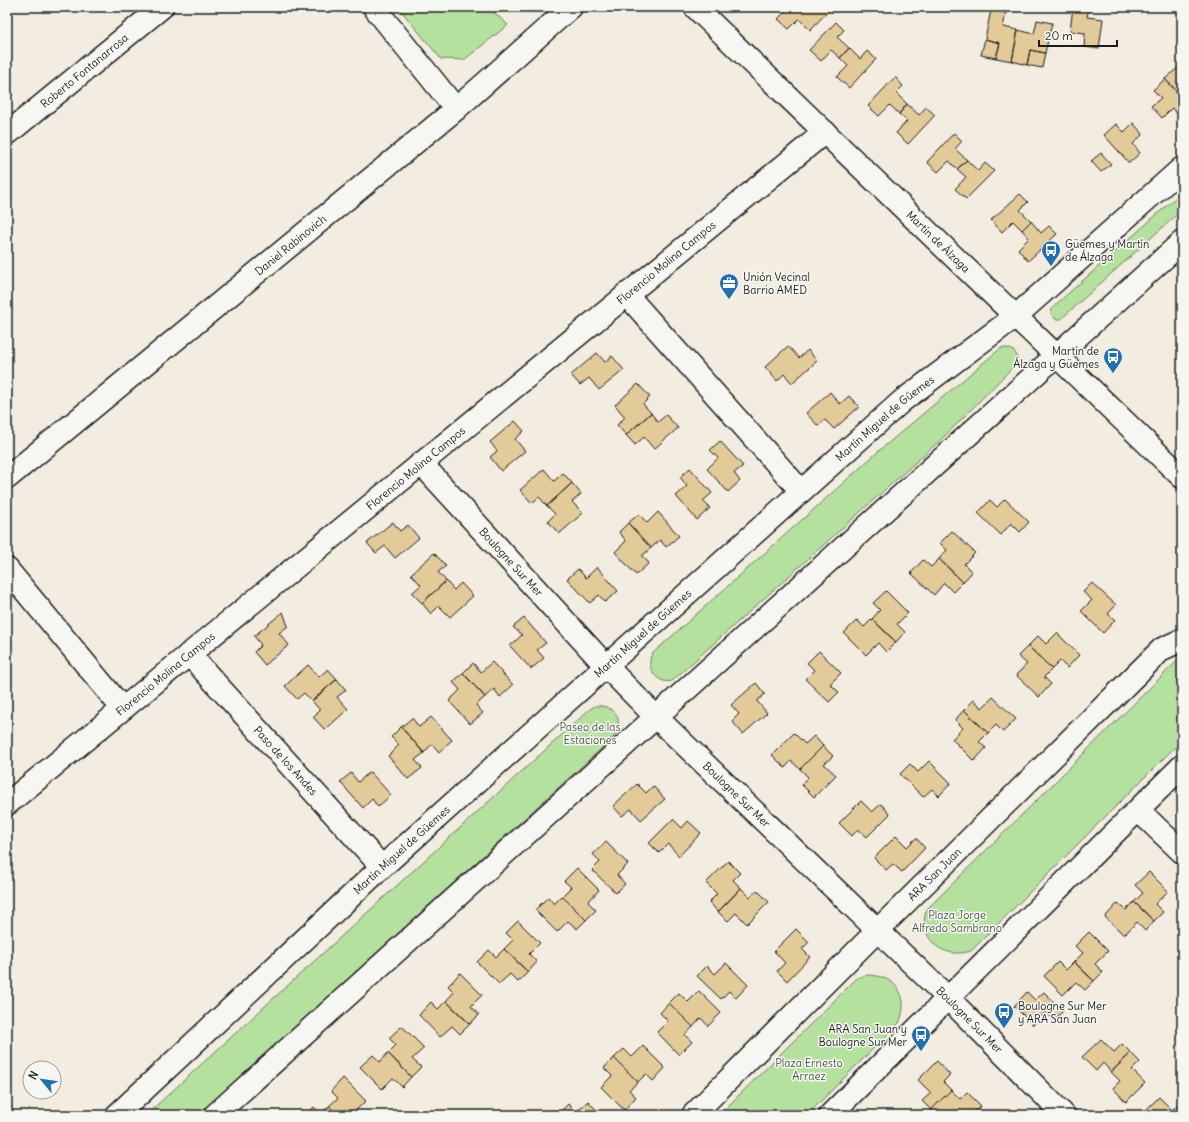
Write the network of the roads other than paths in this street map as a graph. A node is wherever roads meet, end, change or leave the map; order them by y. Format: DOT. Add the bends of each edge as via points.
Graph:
graph roads {
  1 [pos="162,7"];
  2 [pos="374,7"];
  3 [pos="571,7"];
  4 [pos="695,7"];
  5 [pos="456,109"];
  6 [pos="825,132"];
  7 [pos="7,134"];
  8 [pos="1182,168"];
  9 [pos="1182,242"];
  10 [pos="626,294"];
  11 [pos="1016,316"];
  12 [pos="1057,356"];
  13 [pos="421,463"];
  14 [pos="1182,477"];
  15 [pos="7,478"];
  16 [pos="801,491"];
  17 [pos="7,569"];
  18 [pos="1182,640"];
  19 [pos="189,654"];
  20 [pos="606,666"];
  21 [pos="122,708"];
  22 [pos="656,717"];
  23 [pos="1182,766"];
  24 [pos="7,804"];
  25 [pos="1138,810"];
  26 [pos="1182,852"];
  27 [pos="382,867"];
  28 [pos="878,930"];
  29 [pos="948,998"];
  30 [pos="117,1115"];
  31 [pos="215,1115"];
  32 [pos="693,1115"];
  33 [pos="830,1115"];
  34 [pos="1064,1115"];
  1 -- 7 [label="street, Roberto Fontanarrosa"];
  2 -- 5 [label="street"];
  3 -- 5 [label="street, Daniel Rabinovich"];
  4 -- 6 [label="street, Martín de Álzaga"];
  5 -- 15 [label="street, Daniel Rabinovich"];
  6 -- 10 [label="street, Florencio Molina Campos"];
  6 -- 11 [label="street, Martín de Álzaga"];
  8 -- 11 [label="street, Martín Miguel de Güemes"];
  9 -- 12 [label="street"];
  10 -- 13 [label="street, Florencio Molina Campos"];
  10 -- 16 [label="street"];
  11 -- 12 [label="street, Martín de Álzaga"];
  11 -- 16 [label="street, Martín Miguel de Güemes" via="902,401"];
  12 -- 14 [label="street, Martín de Álzaga"];
  12 -- 22 [label="street"];
  13 -- 19 [label="street, Florencio Molina Campos"];
  13 -- 20 [label="street, Boulogne Sur Mer"];
  16 -- 20 [label="street, Martín Miguel de Güemes"];
  17 -- 21 [label="street"];
  18 -- 28 [label="street, ARA San Juan" via="1162,650"];
  19 -- 21 [label="street, Florencio Molina Campos"];
  19 -- 27 [label="street, Paso de los Andes"];
  20 -- 22 [label="street, Boulogne Sur Mer"];
  20 -- 27 [label="street, Martín Miguel de Güemes"];
  21 -- 24 [label="street, Florencio Molina Campos"];
  22 -- 28 [label="street, Boulogne Sur Mer"];
  22 -- 31 [label="street"];
  23 -- 25 [label="street"];
  25 -- 26 [label="street"];
  25 -- 29 [label="street"];
  27 -- 30 [label="street, Martín Miguel de Güemes"];
  28 -- 29 [label="street, Boulogne Sur Mer"];
  28 -- 32 [label="street, ARA San Juan"];
  29 -- 33 [label="street"];
  29 -- 34 [label="street, Boulogne Sur Mer"];
}
